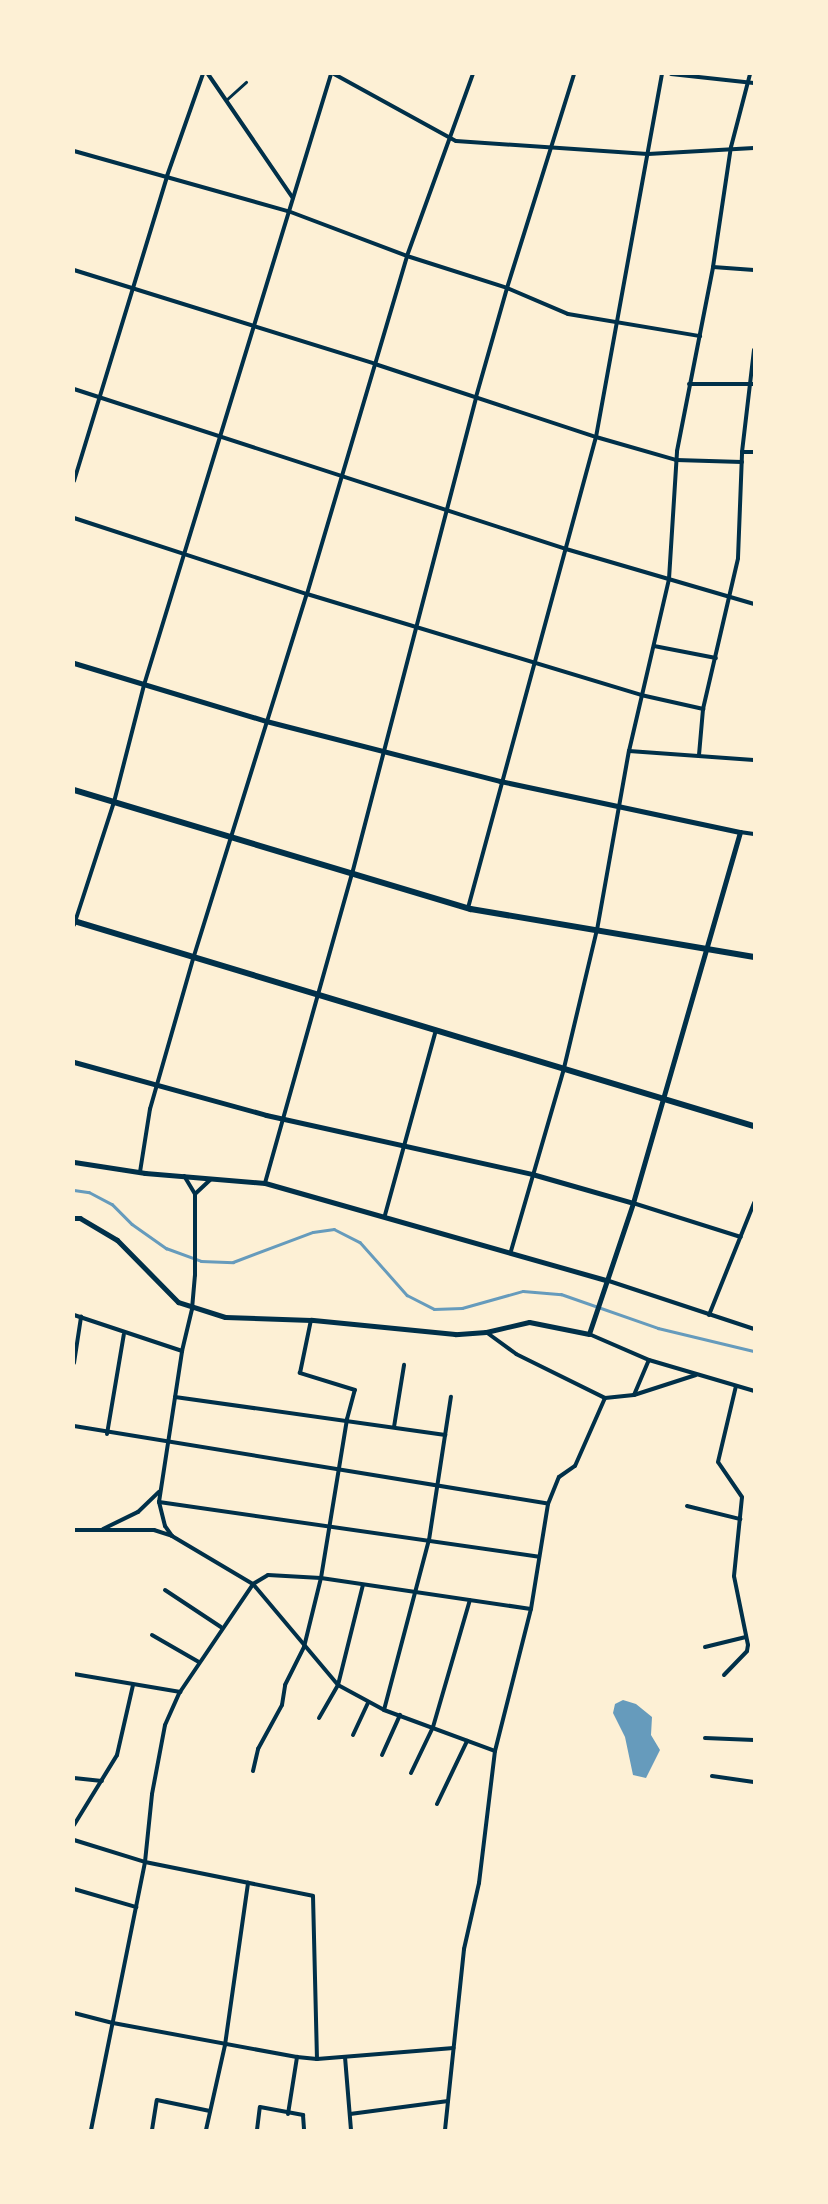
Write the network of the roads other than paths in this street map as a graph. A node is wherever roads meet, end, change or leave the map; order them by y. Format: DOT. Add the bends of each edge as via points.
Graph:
graph roads {
  1 [pos="203,74"];
  2 [pos="208,74"];
  3 [pos="333,74"];
  4 [pos="473,74"];
  5 [pos="574,74"];
  6 [pos="662,74"];
  7 [pos="671,74"];
  8 [pos="750,74"];
  9 [pos="246,82"];
  10 [pos="746,82"];
  11 [pos="754,83"];
  12 [pos="226,100"];
  13 [pos="450,138"];
  14 [pos="731,148"];
  15 [pos="754,148"];
  16 [pos="552,149"];
  17 [pos="74,151"];
  18 [pos="648,154"];
  19 [pos="167,176"];
  20 [pos="293,198"];
  21 [pos="288,211"];
  22 [pos="407,256"];
  23 [pos="713,267"];
  24 [pos="74,270"];
  25 [pos="754,270"];
  26 [pos="507,288"];
  27 [pos="134,291"];
  28 [pos="617,323"];
  29 [pos="254,327"];
  30 [pos="700,336"];
  31 [pos="754,350"];
  32 [pos="375,364"];
  33 [pos="688,384"];
  34 [pos="752,384"];
  35 [pos="74,389"];
  36 [pos="476,397"];
  37 [pos="101,398"];
  38 [pos="220,437"];
  39 [pos="596,437"];
  40 [pos="742,452"];
  41 [pos="754,452"];
  42 [pos="676,460"];
  43 [pos="742,462"];
  44 [pos="340,475"];
  45 [pos="74,481"];
  46 [pos="445,510"];
  47 [pos="74,518"];
  48 [pos="566,549"];
  49 [pos="187,554"];
  50 [pos="669,578"];
  51 [pos="307,594"];
  52 [pos="731,597"];
  53 [pos="754,604"];
  54 [pos="416,626"];
  55 [pos="654,646"];
  56 [pos="716,658"];
  57 [pos="536,662"];
  58 [pos="74,663"];
  59 [pos="144,685"];
  60 [pos="641,695"];
  61 [pos="703,709"];
  62 [pos="266,721"];
  63 [pos="383,751"];
  64 [pos="629,751"];
  65 [pos="699,755"];
  66 [pos="754,760"];
  67 [pos="500,781"];
  68 [pos="74,790"];
  69 [pos="114,802"];
  70 [pos="621,809"];
  71 [pos="740,832"];
  72 [pos="754,834"];
  73 [pos="232,839"];
  74 [pos="352,874"];
  75 [pos="468,908"];
  76 [pos="74,922"];
  77 [pos="597,930"];
  78 [pos="706,949"];
  79 [pos="754,957"];
  80 [pos="193,959"];
  81 [pos="318,995"];
  82 [pos="436,1030"];
  83 [pos="74,1062"];
  84 [pos="564,1068"];
  85 [pos="157,1087"];
  86 [pos="663,1099"];
  87 [pos="281,1118"];
  88 [pos="754,1126"];
  89 [pos="404,1144"];
  90 [pos="74,1162"];
  91 [pos="140,1172"];
  92 [pos="532,1174"];
  93 [pos="184,1176"];
  94 [pos="211,1179"];
  95 [pos="265,1183"];
  96 [pos="195,1194"];
  97 [pos="633,1203"];
  98 [pos="754,1203"];
  99 [pos="385,1215"];
  100 [pos="74,1218"];
  101 [pos="741,1237"];
  102 [pos="512,1251"];
  103 [pos="606,1280"];
  104 [pos="192,1309"];
  105 [pos="74,1315"];
  106 [pos="708,1315"];
  107 [pos="81,1317"];
  108 [pos="311,1320"];
  109 [pos="754,1329"];
  110 [pos="486,1332"];
  111 [pos="590,1332"];
  112 [pos="124,1334"];
  113 [pos="182,1351"];
  114 [pos="649,1360"];
  115 [pos="74,1363"];
  116 [pos="404,1365"];
  117 [pos="696,1375"];
  118 [pos="736,1386"];
  119 [pos="754,1391"];
  120 [pos="634,1395"];
  121 [pos="175,1397"];
  122 [pos="452,1397"];
  123 [pos="605,1398"];
  124 [pos="347,1419"];
  125 [pos="74,1426"];
  126 [pos="394,1427"];
  127 [pos="107,1434"];
  128 [pos="445,1435"];
  129 [pos="168,1443"];
  130 [pos="339,1471"];
  131 [pos="438,1488"];
  132 [pos="160,1491"];
  133 [pos="159,1502"];
  134 [pos="548,1504"];
  135 [pos="687,1506"];
  136 [pos="740,1519"];
  137 [pos="330,1524"];
  138 [pos="74,1530"];
  139 [pos="101,1530"];
  140 [pos="172,1536"];
  141 [pos="429,1540"];
  142 [pos="539,1557"];
  143 [pos="321,1578"];
  144 [pos="253,1584"];
  145 [pos="363,1585"];
  146 [pos="165,1590"];
  147 [pos="417,1592"];
  148 [pos="470,1600"];
  149 [pos="531,1609"];
  150 [pos="222,1627"];
  151 [pos="152,1635"];
  152 [pos="746,1637"];
  153 [pos="304,1647"];
  154 [pos="705,1647"];
  155 [pos="199,1662"];
  156 [pos="74,1674"];
  157 [pos="724,1675"];
  158 [pos="133,1685"];
  159 [pos="338,1685"];
  160 [pos="180,1692"];
  161 [pos="368,1703"];
  162 [pos="384,1710"];
  163 [pos="400,1715"];
  164 [pos="319,1718"];
  165 [pos="433,1727"];
  166 [pos="352,1735"];
  167 [pos="705,1738"];
  168 [pos="754,1740"];
  169 [pos="467,1741"];
  170 [pos="495,1751"];
  171 [pos="382,1755"];
  172 [pos="253,1771"];
  173 [pos="411,1773"];
  174 [pos="712,1776"];
  175 [pos="74,1778"];
  176 [pos="102,1781"];
  177 [pos="754,1782"];
  178 [pos="437,1804"];
  179 [pos="74,1825"];
  180 [pos="74,1840"];
  181 [pos="145,1862"];
  182 [pos="248,1883"];
  183 [pos="74,1889"];
  184 [pos="136,1907"];
  185 [pos="74,2013"];
  186 [pos="113,2023"];
  187 [pos="225,2045"];
  188 [pos="454,2048"];
  189 [pos="297,2057"];
  190 [pos="345,2057"];
  191 [pos="317,2059"];
  192 [pos="448,2101"];
  193 [pos="210,2111"];
  194 [pos="288,2114"];
  195 [pos="350,2114"];
  196 [pos="91,2130"];
  197 [pos="152,2130"];
  198 [pos="206,2130"];
  199 [pos="257,2130"];
  200 [pos="304,2130"];
  201 [pos="351,2130"];
  202 [pos="445,2130"];
  1 -- 19 [label="street"];
  2 -- 12 [label="street"];
  3 -- 13 [label="street"];
  3 -- 20 [label="street"];
  4 -- 13 [label="street"];
  5 -- 16 [label="street"];
  6 -- 18 [label="street"];
  7 -- 10 [label="street"];
  8 -- 10 [label="street"];
  9 -- 12 [label="street"];
  10 -- 11 [label="street"];
  10 -- 14 [label="street"];
  12 -- 20 [label="street"];
  13 -- 16 [label="street"];
  13 -- 22 [label="street"];
  14 -- 15 [label="street"];
  14 -- 18 [label="street"];
  14 -- 23 [label="street"];
  16 -- 18 [label="street"];
  16 -- 26 [label="street"];
  17 -- 19 [label="street"];
  18 -- 28 [label="street"];
  19 -- 21 [label="street"];
  19 -- 27 [label="street"];
  20 -- 21 [label="street"];
  21 -- 22 [label="street"];
  21 -- 29 [label="street"];
  22 -- 26 [label="street"];
  22 -- 32 [label="street"];
  23 -- 25 [label="street"];
  23 -- 30 [label="street"];
  24 -- 27 [label="street"];
  26 -- 28 [label="street" via="568,314"];
  26 -- 36 [label="street"];
  27 -- 29 [label="street"];
  27 -- 37 [label="street"];
  28 -- 30 [label="street"];
  28 -- 39 [label="street"];
  29 -- 32 [label="street"];
  29 -- 38 [label="street"];
  30 -- 33 [label="street"];
  31 -- 34 [label="street"];
  32 -- 36 [label="street"];
  32 -- 44 [label="street"];
  33 -- 34 [label="street"];
  33 -- 42 [label="street"];
  34 -- 40 [label="street"];
  35 -- 37 [label="street"];
  36 -- 39 [label="street"];
  36 -- 46 [label="street"];
  37 -- 38 [label="street"];
  37 -- 45 [label="street"];
  38 -- 44 [label="street"];
  38 -- 49 [label="street"];
  39 -- 42 [label="street"];
  39 -- 48 [label="street"];
  40 -- 41 [label="street"];
  40 -- 43 [label="street"];
  42 -- 43 [label="street"];
  42 -- 50 [label="street"];
  43 -- 52 [label="street" via="741,531"];
  44 -- 46 [label="street"];
  44 -- 51 [label="street"];
  46 -- 48 [label="street"];
  46 -- 54 [label="street"];
  47 -- 49 [label="street"];
  48 -- 50 [label="street"];
  48 -- 57 [label="street"];
  49 -- 51 [label="street"];
  49 -- 59 [label="street"];
  50 -- 52 [label="street"];
  50 -- 55 [label="street"];
  51 -- 54 [label="street"];
  51 -- 62 [label="street"];
  52 -- 53 [label="street"];
  52 -- 56 [label="street"];
  54 -- 57 [label="street"];
  54 -- 63 [label="street"];
  55 -- 56 [label="street"];
  55 -- 60 [label="street"];
  56 -- 61 [label="street"];
  57 -- 60 [label="street"];
  57 -- 67 [label="street"];
  58 -- 59 [label="street"];
  59 -- 62 [label="street"];
  59 -- 69 [label="street"];
  60 -- 61 [label="street"];
  60 -- 64 [label="street"];
  61 -- 65 [label="street"];
  62 -- 63 [label="street"];
  62 -- 73 [label="street"];
  63 -- 67 [label="street"];
  63 -- 74 [label="street"];
  64 -- 65 [label="street"];
  64 -- 70 [label="street"];
  65 -- 66 [label="street"];
  67 -- 70 [label="street"];
  67 -- 75 [label="street"];
  68 -- 69 [label="main road"];
  69 -- 73 [label="main road"];
  69 -- 76 [label="street"];
  70 -- 71 [label="street"];
  70 -- 77 [label="street"];
  71 -- 72 [label="street"];
  71 -- 78 [label="street"];
  73 -- 74 [label="main road"];
  73 -- 80 [label="street"];
  74 -- 75 [label="main road"];
  74 -- 81 [label="street"];
  75 -- 77 [label="main road"];
  76 -- 80 [label="main road"];
  77 -- 78 [label="main road"];
  77 -- 84 [label="street"];
  78 -- 79 [label="main road"];
  78 -- 86 [label="street"];
  80 -- 81 [label="main road"];
  80 -- 85 [label="street"];
  81 -- 82 [label="main road"];
  81 -- 87 [label="street"];
  82 -- 84 [label="main road"];
  82 -- 89 [label="street"];
  83 -- 85 [label="street"];
  84 -- 86 [label="main road"];
  84 -- 92 [label="street"];
  85 -- 87 [label="street"];
  85 -- 91 [label="street" via="146,1128"];
  86 -- 88 [label="main road"];
  86 -- 97 [label="street"];
  87 -- 89 [label="street"];
  87 -- 95 [label="street"];
  89 -- 92 [label="street"];
  89 -- 99 [label="street"];
  90 -- 91 [label="street"];
  91 -- 93 [label="street"];
  92 -- 97 [label="street"];
  92 -- 102 [label="street"];
  93 -- 94 [label="street"];
  93 -- 96 [label="street"];
  94 -- 95 [label="street"];
  94 -- 96 [label="street"];
  95 -- 99 [label="street"];
  96 -- 104 [label="street"];
  97 -- 101 [label="street"];
  97 -- 103 [label="street"];
  98 -- 101 [label="street"];
  99 -- 102 [label="street"];
  100 -- 104 [label="street" via="80,1218 117,1240 168,1295"];
  101 -- 106 [label="street"];
  102 -- 103 [label="street"];
  103 -- 106 [label="street"];
  103 -- 111 [label="street"];
  104 -- 108 [label="street" via="225,1317"];
  104 -- 113 [label="street"];
  105 -- 107 [label="street"];
  106 -- 109 [label="street"];
  107 -- 112 [label="street"];
  107 -- 115 [label="street"];
  108 -- 110 [label="street" via="455,1334"];
  108 -- 124 [label="street" via="300,1373 355,1390"];
  110 -- 111 [label="street" via="529,1322"];
  110 -- 123 [label="street" via="508,1350"];
  111 -- 114 [label="street"];
  112 -- 113 [label="street"];
  112 -- 127 [label="street"];
  113 -- 121 [label="street"];
  114 -- 117 [label="street"];
  114 -- 120 [label="street"];
  116 -- 126 [label="street"];
  117 -- 118 [label="street"];
  117 -- 120 [label="street"];
  118 -- 119 [label="street"];
  118 -- 136 [label="street" via="718,1462 742,1497"];
  120 -- 123 [label="street"];
  121 -- 124 [label="street"];
  121 -- 129 [label="street"];
  122 -- 128 [label="street"];
  123 -- 134 [label="street" via="575,1466 559,1477"];
  124 -- 126 [label="street"];
  124 -- 130 [label="street"];
  125 -- 127 [label="street"];
  126 -- 128 [label="street"];
  127 -- 129 [label="street"];
  128 -- 131 [label="street"];
  129 -- 130 [label="street"];
  129 -- 132 [label="street"];
  130 -- 131 [label="street"];
  130 -- 137 [label="street"];
  131 -- 134 [label="street"];
  131 -- 141 [label="street"];
  132 -- 133 [label="street"];
  132 -- 139 [label="street" via="138,1512"];
  133 -- 137 [label="street"];
  133 -- 140 [label="street" via="164,1526"];
  134 -- 142 [label="street"];
  135 -- 136 [label="street"];
  136 -- 152 [label="street" via="734,1576"];
  137 -- 141 [label="street"];
  137 -- 143 [label="street"];
  138 -- 139 [label="street"];
  139 -- 140 [label="street" via="154,1530"];
  140 -- 144 [label="street"];
  141 -- 142 [label="street"];
  141 -- 147 [label="street"];
  142 -- 149 [label="street"];
  143 -- 144 [label="street" via="268,1575"];
  143 -- 145 [label="street"];
  143 -- 153 [label="street"];
  144 -- 150 [label="street"];
  144 -- 153 [label="street"];
  145 -- 147 [label="street"];
  145 -- 159 [label="street"];
  146 -- 150 [label="street"];
  147 -- 148 [label="street"];
  147 -- 162 [label="street"];
  148 -- 149 [label="street"];
  148 -- 165 [label="street"];
  149 -- 170 [label="street"];
  150 -- 155 [label="street"];
  151 -- 155 [label="street"];
  152 -- 154 [label="street"];
  152 -- 157 [label="street" via="747,1651"];
  153 -- 159 [label="street"];
  153 -- 172 [label="street" via="285,1685 282,1705 258,1750"];
  155 -- 160 [label="street"];
  156 -- 158 [label="street"];
  158 -- 160 [label="street"];
  158 -- 176 [label="street" via="117,1755"];
  159 -- 161 [label="street"];
  159 -- 164 [label="street"];
  160 -- 181 [label="street" via="165,1725 158,1753"];
  161 -- 162 [label="street"];
  161 -- 166 [label="street"];
  162 -- 163 [label="street"];
  163 -- 165 [label="street"];
  163 -- 171 [label="street"];
  165 -- 169 [label="street"];
  165 -- 173 [label="street"];
  167 -- 168 [label="street"];
  169 -- 170 [label="street"];
  169 -- 178 [label="street"];
  170 -- 188 [label="street" via="479,1883 464,1949"];
  174 -- 177 [label="street"];
  175 -- 176 [label="street"];
  176 -- 179 [label="street"];
  180 -- 181 [label="street"];
  181 -- 182 [label="street"];
  181 -- 184 [label="street"];
  182 -- 187 [label="street"];
  182 -- 191 [label="street" via="313,1896"];
  183 -- 184 [label="street"];
  184 -- 186 [label="street"];
  185 -- 186 [label="street"];
  186 -- 187 [label="street"];
  186 -- 196 [label="street"];
  187 -- 189 [label="street"];
  187 -- 193 [label="street"];
  188 -- 190 [label="street"];
  188 -- 192 [label="street"];
  189 -- 191 [label="street"];
  189 -- 194 [label="street"];
  190 -- 191 [label="street"];
  190 -- 195 [label="street"];
  192 -- 195 [label="street"];
  192 -- 202 [label="street"];
  193 -- 197 [label="street" via="157,2100"];
  193 -- 198 [label="street"];
  194 -- 199 [label="street" via="260,2107"];
  194 -- 200 [label="street" via="303,2115"];
  195 -- 201 [label="street"];
}
